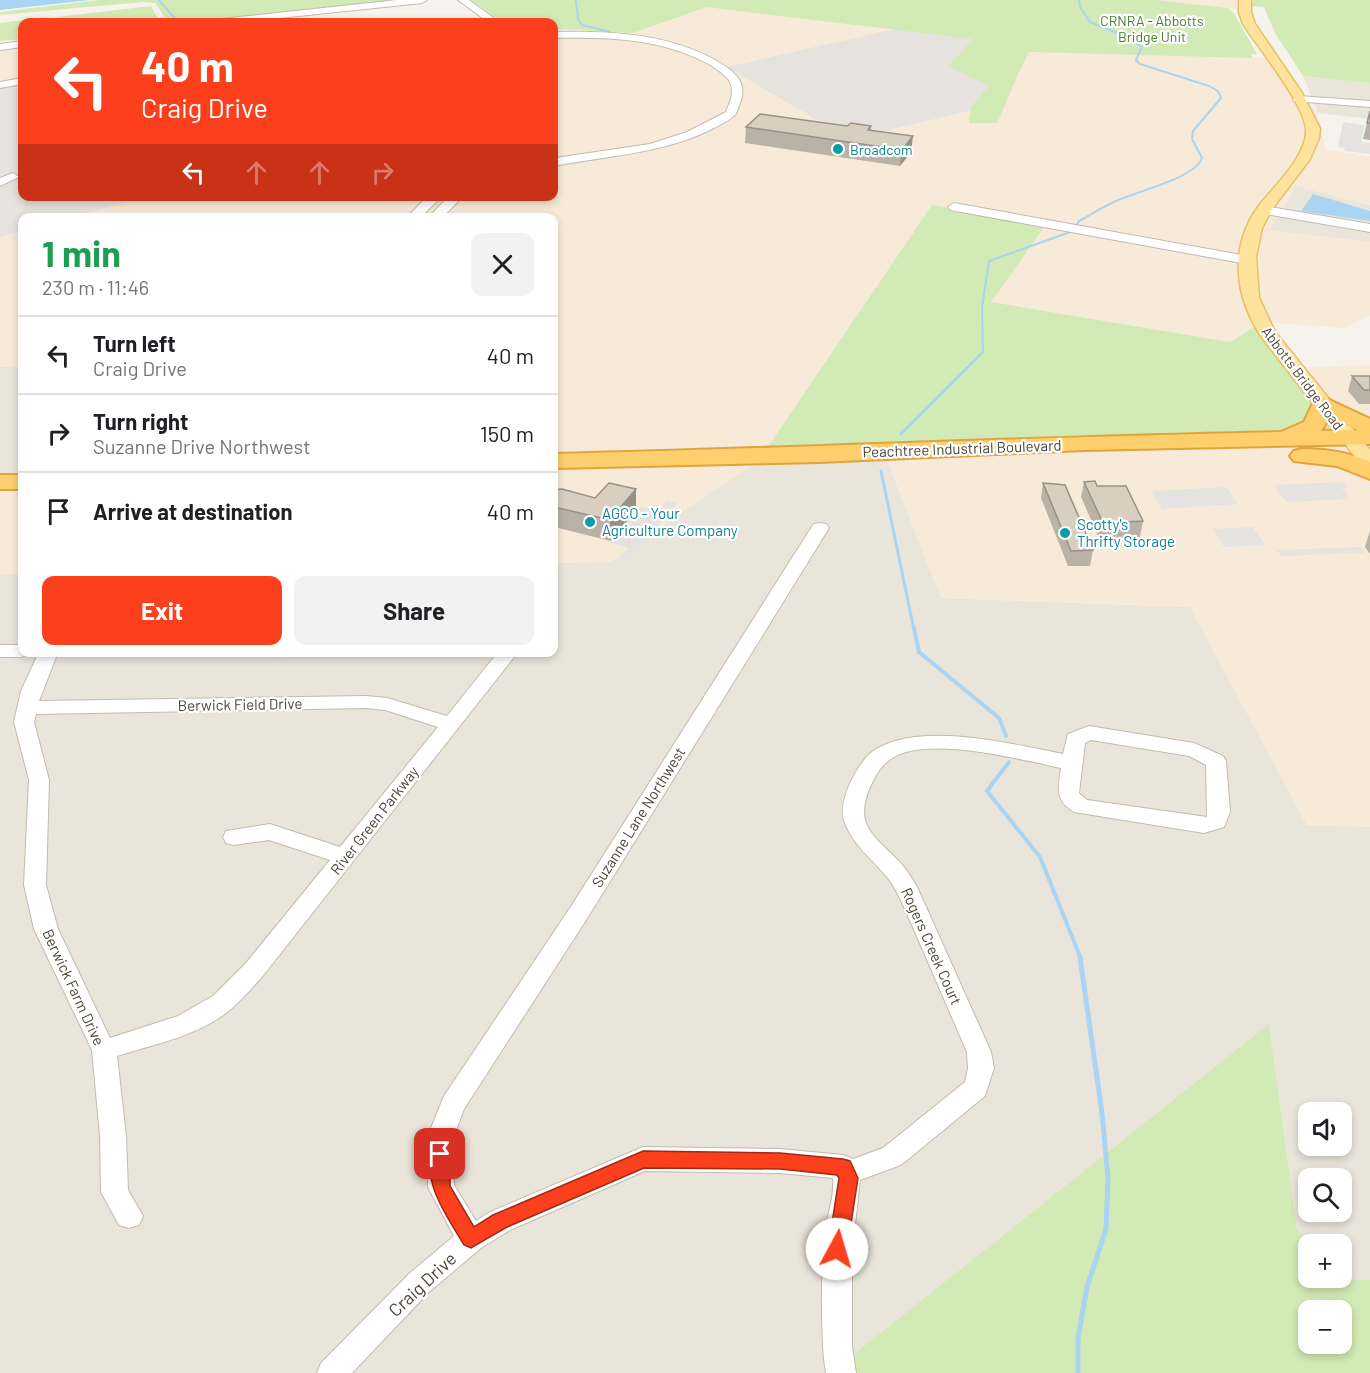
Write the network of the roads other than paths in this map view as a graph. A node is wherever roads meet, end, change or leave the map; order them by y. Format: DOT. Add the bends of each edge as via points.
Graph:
graph roads {
  1 [pos="423,0"];
  2 [pos="462,0"];
  3 [pos="1245,0"];
  4 [pos="258,18"];
  5 [pos="488,18"];
  6 [pos="558,35"];
  7 [pos="18,45"];
  8 [pos="0,47"];
  9 [pos="18,82"];
  10 [pos="0,85"];
  11 [pos="1298,99"];
  12 [pos="1370,104"];
  13 [pos="558,158"];
  14 [pos="566,159"];
  15 [pos="558,162"];
  16 [pos="13,177"];
  17 [pos="0,182"];
  18 [pos="1276,196"];
  19 [pos="431,201"];
  20 [pos="452,201"];
  21 [pos="954,207"];
  22 [pos="1264,210"];
  23 [pos="417,213"];
  24 [pos="439,213"];
  25 [pos="1299,216"];
  26 [pos="1370,228"];
  27 [pos="1247,260"];
  28 [pos="1323,404"];
  29 [pos="1370,427"];
  30 [pos="1278,446"];
  31 [pos="1364,447"];
  32 [pos="558,461"];
  33 [pos="0,470"];
  34 [pos="18,470"];
  35 [pos="1370,472"];
  36 [pos="558,473"];
  37 [pos="0,482"];
  38 [pos="18,482"];
  39 [pos="820,528"];
  40 [pos="0,651"];
  41 [pos="18,651"];
  42 [pos="47,657"];
  43 [pos="505,657"];
  44 [pos="28,708"];
  45 [pos="450,724"];
  46 [pos="1072,763"];
  47 [pos="234,837"];
  48 [pos="345,857"];
  49 [pos="104,1050"];
  50 [pos="846,1173"];
  51 [pos="129,1216"];
  52 [pos="471,1239"];
  53 [pos="332,1373"];
  54 [pos="841,1373"];
  1 -- 4 [label="street"];
  2 -- 5 [label="street"];
  3 -- 11 [label="main road, Abbotts Bridge Road" via="1249,24"];
  6 -- 14 [label="street" via="614,36 679,48 725,71 738,93 731,114 706,130 661,146"];
  7 -- 8 [label="street"];
  9 -- 10 [label="street"];
  11 -- 12 [label="street"];
  11 -- 18 [label="main road, Abbotts Bridge Road" via="1313,131 1310,144"];
  13 -- 14 [label="street"];
  14 -- 15 [label="street"];
  16 -- 17 [label="street"];
  18 -- 22 [label="main road, Abbotts Bridge Road"];
  18 -- 25 [label="street"];
  19 -- 23 [label="street"];
  20 -- 24 [label="street"];
  21 -- 27 [label="street"];
  22 -- 25 [label="street"];
  22 -- 27 [label="main road, Abbotts Bridge Road" via="1256,223"];
  25 -- 26 [label="street"];
  27 -- 28 [label="main road, Abbotts Bridge Road" via="1254,310 1270,339"];
  28 -- 29 [label="highway"];
  28 -- 30 [label="highway" via="1318,423"];
  28 -- 31 [label="main road, Abbotts Bridge Road"];
  30 -- 31 [label="highway, Peachtree Industrial Boulevard"];
  30 -- 32 [label="highway, Peachtree Industrial Boulevard" via="1085,443"];
  30 -- 35 [label="highway" via="1343,459"];
  30 -- 36 [label="highway, Peachtree Industrial Boulevard" via="719,471"];
  33 -- 34 [label="highway"];
  37 -- 38 [label="highway"];
  39 -- 52 [label="street, Suzanne Lane Northwest" via="580,911 453,1104 440,1138 441,1187"];
  40 -- 41 [label="street"];
  42 -- 44 [label="street, Berwick Farm Drive" via="31,691"];
  43 -- 45 [label="street, River Green Parkway"];
  44 -- 45 [label="street, Berwick Field Drive" via="366,702 387,704"];
  44 -- 49 [label="street, Berwick Farm Drive" via="24,722 39,780 35,885 39,907"];
  45 -- 48 [label="street, River Green Parkway"];
  46 -- 46 [label="street" via="1068,793 1082,807 1204,825 1216,822 1216,761 1204,753 1089,733 1075,740"];
  46 -- 50 [label="street, Rogers Creek Court" via="948,741 919,742 883,755 862,777 853,807 856,825 906,886 979,1052 981,1068 976,1088 892,1157"];
  47 -- 48 [label="street" via="270,832"];
  48 -- 49 [label="street, River Green Parkway" via="224,1002 208,1013"];
  49 -- 51 [label="street, Berwick Farm Drive" via="114,1192"];
  50 -- 52 [label="street, Craig Drive" via="843,1167 780,1161 643,1160 500,1221"];
  50 -- 54 [label="street" via="849,1178 836,1271 837,1356"];
  52 -- 53 [label="street, Craig Drive" via="419,1283"];
}
